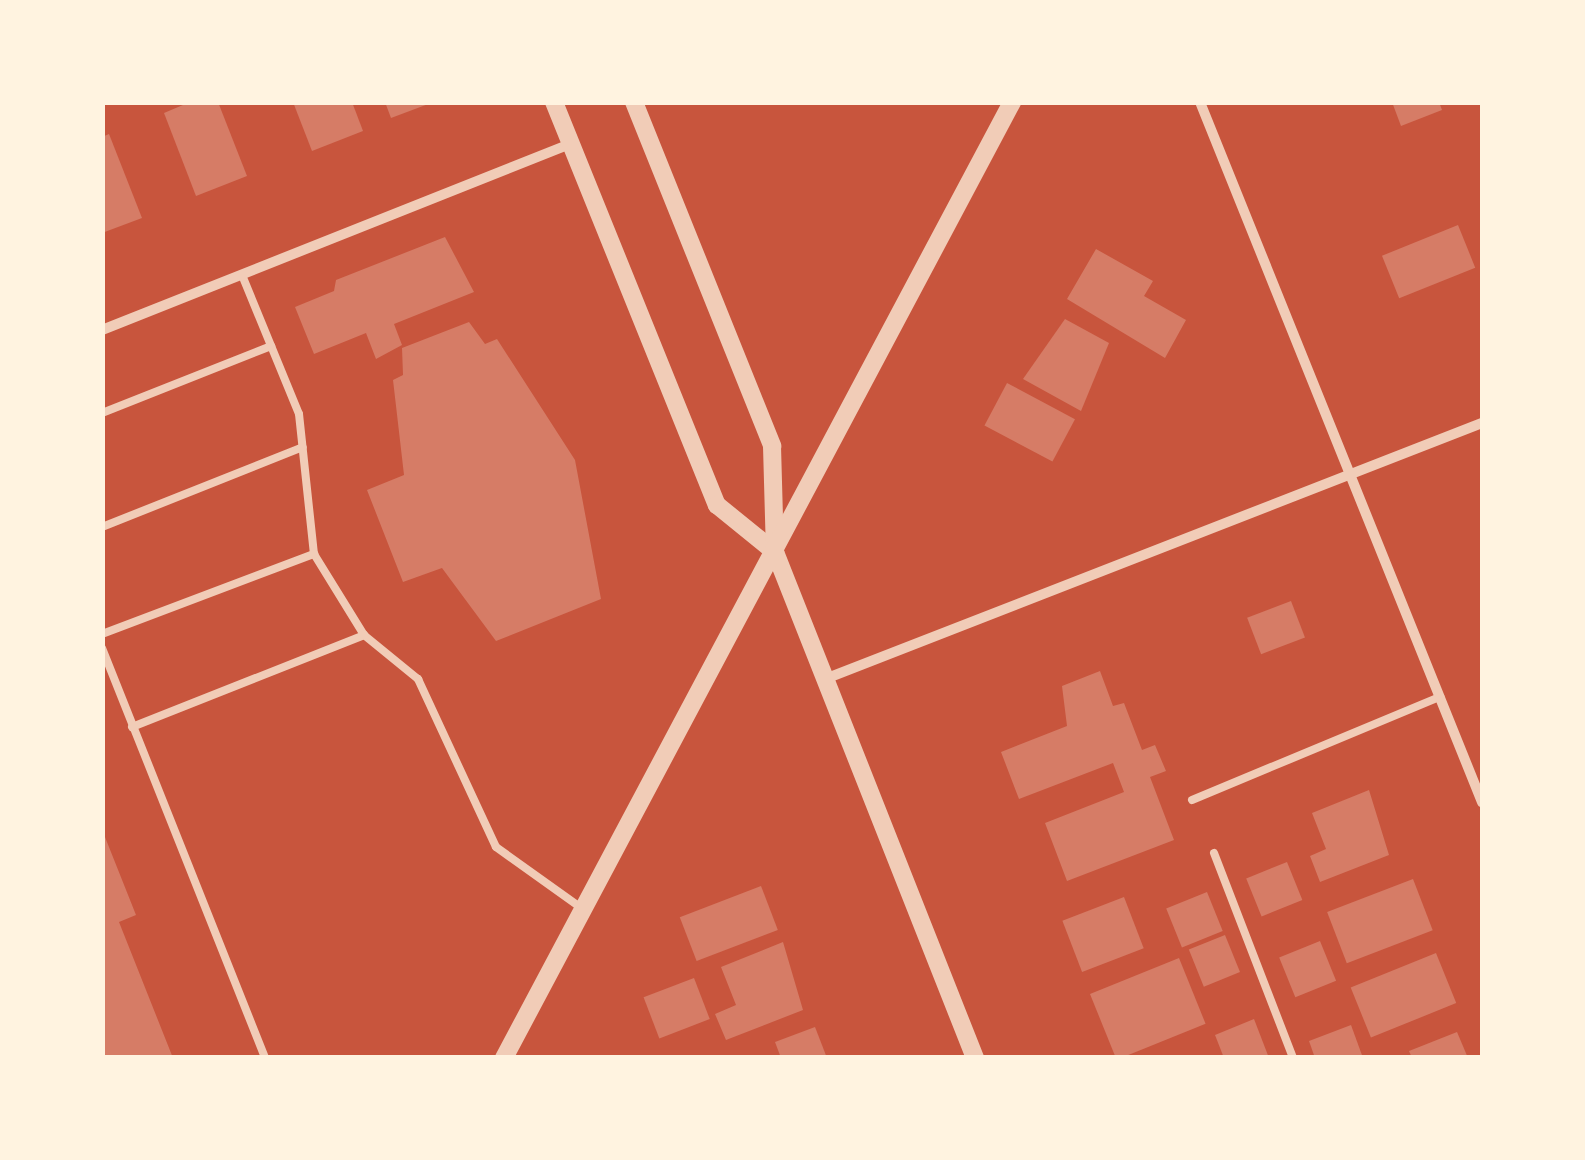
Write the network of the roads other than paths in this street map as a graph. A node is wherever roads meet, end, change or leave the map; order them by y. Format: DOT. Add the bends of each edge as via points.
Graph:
graph roads {
  1 [pos="554,102"];
  2 [pos="634,102"];
  3 [pos="1012,102"];
  4 [pos="1200,102"];
  5 [pos="570,144"];
  6 [pos="242,275"];
  7 [pos="102,330"];
  8 [pos="271,346"];
  9 [pos="102,413"];
  10 [pos="1482,422"];
  11 [pos="303,447"];
  12 [pos="1350,473"];
  13 [pos="102,527"];
  14 [pos="775,552"];
  15 [pos="314,554"];
  16 [pos="102,634"];
  17 [pos="364,636"];
  18 [pos="102,648"];
  19 [pos="825,679"];
  20 [pos="1440,697"];
  21 [pos="132,727"];
  22 [pos="1192,800"];
  23 [pos="1482,802"];
  24 [pos="1214,853"];
  25 [pos="583,910"];
  26 [pos="266,1058"];
  27 [pos="504,1058"];
  28 [pos="975,1058"];
  29 [pos="1293,1058"];
  1 -- 5 [label="street"];
  2 -- 14 [label="street" via="772,446"];
  3 -- 14 [label="street"];
  4 -- 12 [label="street"];
  5 -- 6 [label="street"];
  5 -- 14 [label="street" via="717,505"];
  6 -- 7 [label="street"];
  6 -- 8 [label="lane"];
  8 -- 9 [label="lane"];
  8 -- 11 [label="lane" via="299,414"];
  10 -- 12 [label="street"];
  11 -- 13 [label="lane"];
  11 -- 15 [label="lane"];
  12 -- 19 [label="street"];
  12 -- 20 [label="street"];
  14 -- 19 [label="street"];
  14 -- 25 [label="street"];
  15 -- 16 [label="lane"];
  15 -- 17 [label="lane"];
  17 -- 21 [label="lane"];
  17 -- 25 [label="lane" via="418,679 496,846"];
  18 -- 21 [label="lane"];
  19 -- 28 [label="street"];
  20 -- 22 [label="lane"];
  20 -- 23 [label="street"];
  21 -- 26 [label="lane"];
  24 -- 29 [label="lane"];
  25 -- 27 [label="street"];
}
